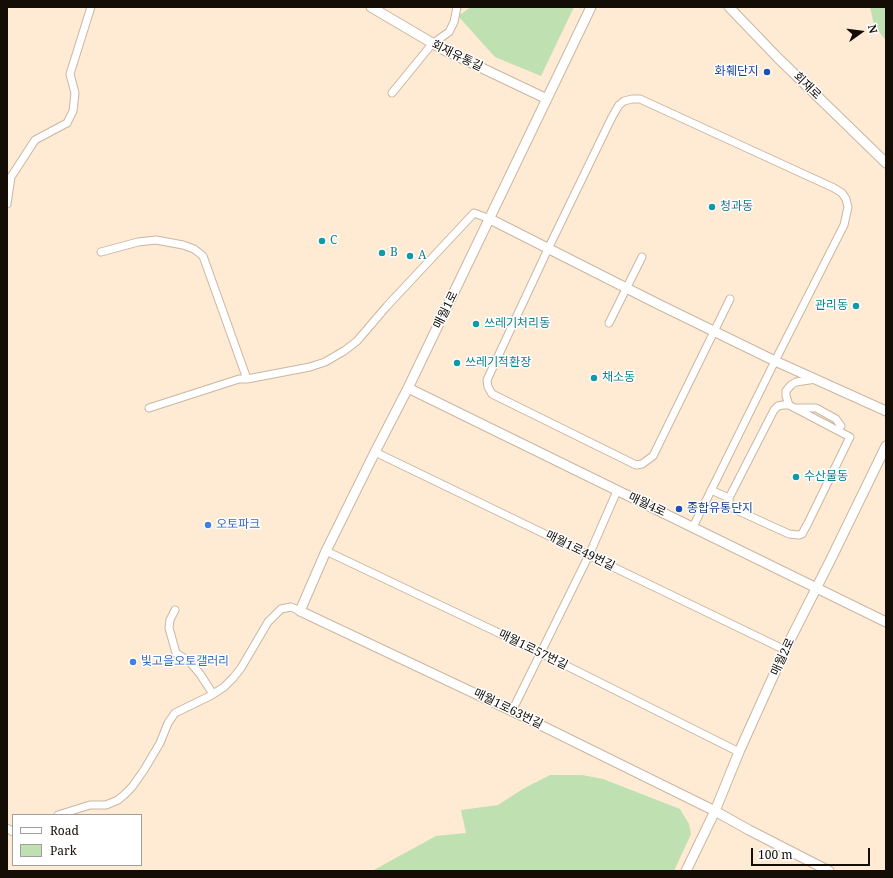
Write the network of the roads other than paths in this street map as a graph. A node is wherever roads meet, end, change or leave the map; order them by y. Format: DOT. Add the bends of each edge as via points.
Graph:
graph roads {
  1 [pos="91,7"];
  2 [pos="371,7"];
  3 [pos="457,7"];
  4 [pos="591,7"];
  5 [pos="729,7"];
  6 [pos="432,44"];
  7 [pos="392,93"];
  8 [pos="547,99"];
  9 [pos="886,163"];
  10 [pos="7,204"];
  11 [pos="490,219"];
  12 [pos="548,249"];
  13 [pos="101,252"];
  14 [pos="642,257"];
  15 [pos="627,289"];
  16 [pos="730,299"];
  17 [pos="609,323"];
  18 [pos="714,331"];
  19 [pos="775,361"];
  20 [pos="247,379"];
  21 [pos="816,379"];
  22 [pos="408,388"];
  23 [pos="792,407"];
  24 [pos="149,408"];
  25 [pos="886,411"];
  26 [pos="841,426"];
  27 [pos="886,446"];
  28 [pos="374,452"];
  29 [pos="711,490"];
  30 [pos="617,491"];
  31 [pos="729,498"];
  32 [pos="693,527"];
  33 [pos="326,551"];
  34 [pos="589,555"];
  35 [pos="817,587"];
  36 [pos="175,610"];
  37 [pos="300,611"];
  38 [pos="886,622"];
  39 [pos="786,650"];
  40 [pos="541,653"];
  41 [pos="213,694"];
  42 [pos="512,711"];
  43 [pos="739,752"];
  44 [pos="715,811"];
  45 [pos="61,814"];
  46 [pos="686,871"];
  47 [pos="829,871"];
  1 -- 10 [label="street" via="70,74 75,93 73,111 67,123 35,140 11,177"];
  2 -- 6 [label="street, 회재유통길"];
  3 -- 6 [label="street" via="449,32"];
  4 -- 8 [label="street, 매월1로"];
  5 -- 9 [label="street, 회재로"];
  6 -- 7 [label="street"];
  6 -- 8 [label="street, 회재유통길"];
  8 -- 11 [label="street, 매월1로"];
  11 -- 12 [label="street"];
  11 -- 20 [label="street" via="474,213 344,351 319,364"];
  11 -- 22 [label="street, 매월1로"];
  12 -- 15 [label="street"];
  12 -- 18 [label="street" via="488,374 488,387 492,394 636,465 642,464 653,456"];
  12 -- 19 [label="street" via="612,117 619,105 632,99 656,106 834,188 846,199 848,207 844,225"];
  13 -- 20 [label="street" via="156,240 183,245 203,256"];
  14 -- 15 [label="street"];
  15 -- 17 [label="street"];
  15 -- 18 [label="street"];
  16 -- 18 [label="street"];
  18 -- 19 [label="street"];
  19 -- 21 [label="street"];
  19 -- 29 [label="street"];
  20 -- 24 [label="street" via="239,379"];
  21 -- 23 [label="street" via="796,382 786,390"];
  21 -- 25 [label="street"];
  22 -- 28 [label="street, 매월1로"];
  22 -- 30 [label="street, 매월4로"];
  23 -- 26 [label="street" via="816,408 836,419"];
  23 -- 31 [label="street" via="778,406 774,410"];
  23 -- 31 [label="street" via="850,437 802,534 794,536 732,508"];
  27 -- 35 [label="street, 매월2로"];
  28 -- 33 [label="street, 매월1로"];
  28 -- 34 [label="street, 매월1로49번길"];
  29 -- 31 [label="street"];
  29 -- 32 [label="street"];
  30 -- 32 [label="street, 매월4로"];
  30 -- 34 [label="street"];
  32 -- 35 [label="street, 매월4로"];
  33 -- 37 [label="street, 매월1로"];
  33 -- 40 [label="street, 매월1로57번길"];
  34 -- 39 [label="street, 매월1로49번길"];
  34 -- 40 [label="street"];
  35 -- 38 [label="street, 매월4로"];
  35 -- 39 [label="street, 매월2로"];
  36 -- 41 [label="street" via="169,628 176,653 200,674"];
  37 -- 41 [label="street" via="292,607 281,609 274,615 241,668"];
  37 -- 42 [label="street, 매월1로63번길"];
  39 -- 43 [label="street, 매월2로"];
  40 -- 42 [label="street"];
  40 -- 43 [label="street, 매월1로57번길"];
  41 -- 45 [label="street" via="175,713 144,770 132,787 118,800 76,808"];
  42 -- 44 [label="street, 매월1로63번길"];
  43 -- 44 [label="street, 매월2로"];
  44 -- 46 [label="street, 매월2로"];
  44 -- 47 [label="street, 매월1로63번길"];
}
